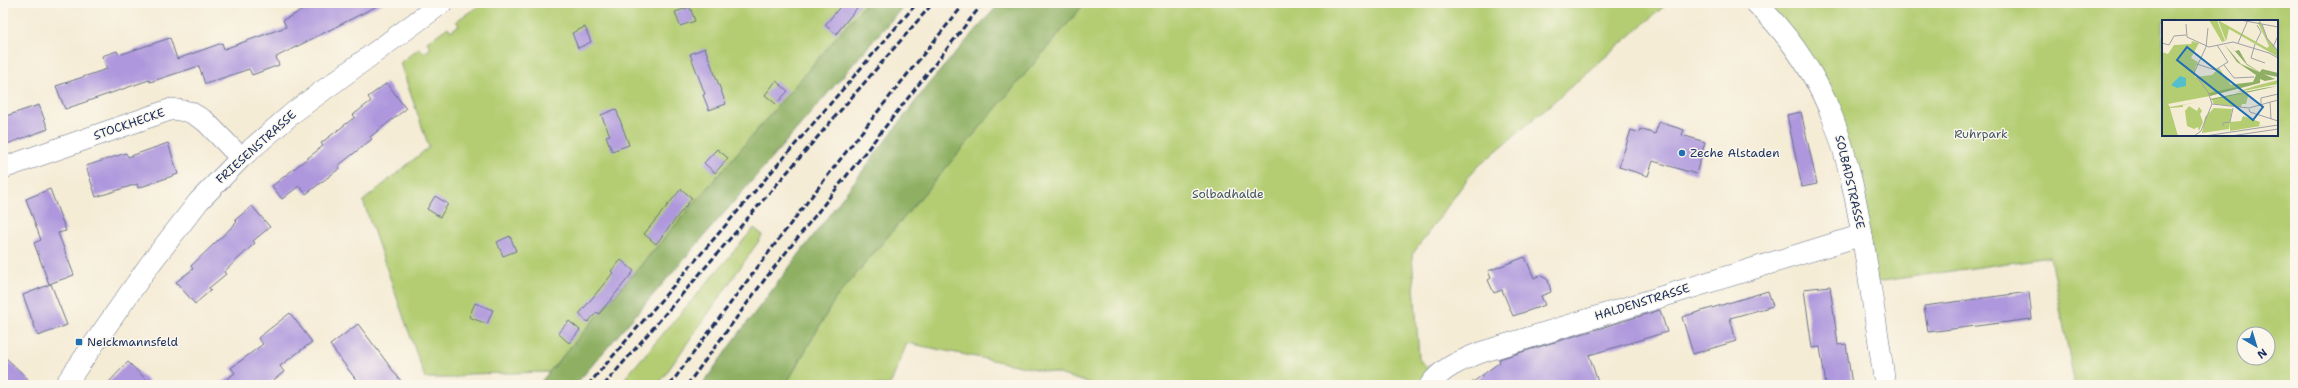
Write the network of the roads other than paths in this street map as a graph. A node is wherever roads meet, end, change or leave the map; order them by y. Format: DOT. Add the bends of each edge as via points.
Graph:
graph roads {
  1 [pos="442,3"];
  2 [pos="1756,3"];
  3 [pos="241,158"];
  4 [pos="3,168"];
  5 [pos="1862,235"];
  6 [pos="65,385"];
  7 [pos="1430,385"];
  8 [pos="1885,385"];
  1 -- 3 [label="street, FRIESENSTRASSE" via="294,112"];
  2 -- 5 [label="street, SOLBADSTRASSE" via="1793,44 1814,77 1832,113 1848,163"];
  3 -- 4 [label="street, STOCKHECKE" via="205,121 190,112 172,109"];
  3 -- 6 [label="street, FRIESENSTRASSE" via="194,207 150,264"];
  5 -- 7 [label="street, HALDENSTRASSE" via="1479,353 1454,364 1436,377"];
  5 -- 8 [label="street, SOLBADSTRASSE"];
}
